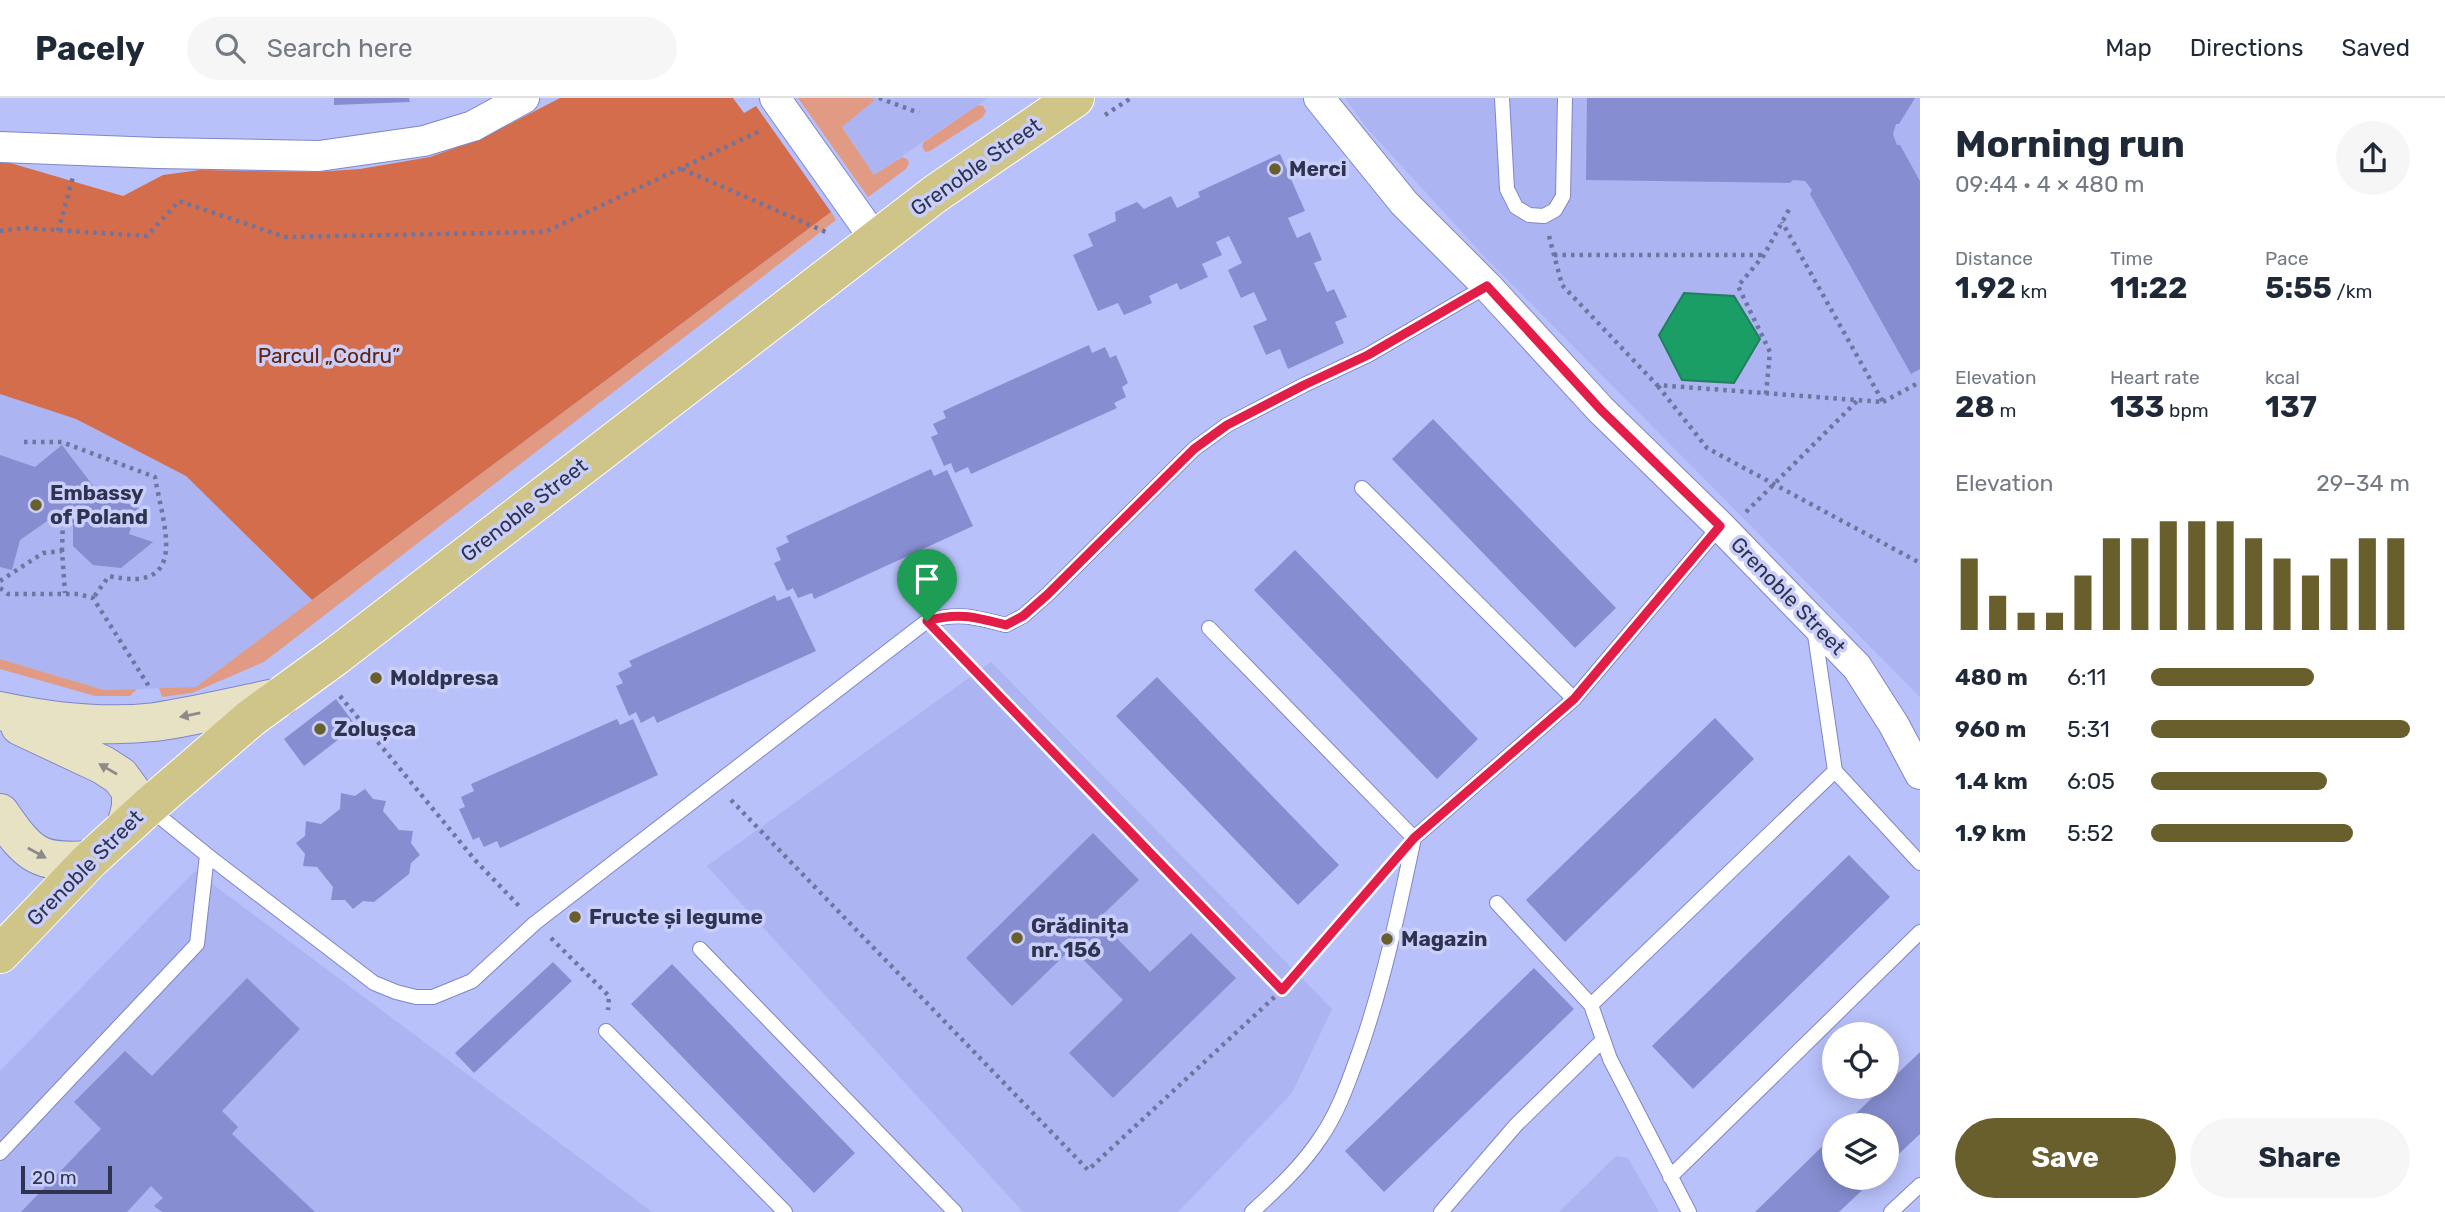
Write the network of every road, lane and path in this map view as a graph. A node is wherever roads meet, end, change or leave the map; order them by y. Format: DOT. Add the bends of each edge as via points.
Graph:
graph roads {
  1 [pos="775,98"];
  2 [pos="879,98"];
  3 [pos="1075,98"];
  4 [pos="1320,98"];
  5 [pos="1503,98"];
  6 [pos="1565,98"];
  7 [pos="518,99"];
  8 [pos="919,113"];
  9 [pos="762,130"];
  10 [pos="0,147"];
  11 [pos="681,168"];
  12 [pos="71,186"];
  13 [pos="1791,206"];
  14 [pos="1544,216"];
  15 [pos="1782,222"];
  16 [pos="866,226"];
  17 [pos="0,231"];
  18 [pos="58,231"];
  19 [pos="830,234"];
  20 [pos="819,243"];
  21 [pos="1764,254"];
  22 [pos="1554,255"];
  23 [pos="1487,286"];
  24 [pos="1920,382"];
  25 [pos="1657,386"];
  26 [pos="1766,394"];
  27 [pos="1858,400"];
  28 [pos="1883,402"];
  29 [pos="24,442"];
  30 [pos="1773,485"];
  31 [pos="1362,488"];
  32 [pos="1732,519"];
  33 [pos="63,520"];
  34 [pos="62,551"];
  35 [pos="1920,563"];
  36 [pos="0,581"];
  37 [pos="0,588"];
  38 [pos="65,593"];
  39 [pos="93,598"];
  40 [pos="927,621"];
  41 [pos="1813,623"];
  42 [pos="1209,628"];
  43 [pos="151,689"];
  44 [pos="338,694"];
  45 [pos="281,697"];
  46 [pos="1574,699"];
  47 [pos="0,714"];
  48 [pos="38,735"];
  49 [pos="0,746"];
  50 [pos="1835,771"];
  51 [pos="1920,774"];
  52 [pos="716,784"];
  53 [pos="0,813"];
  54 [pos="137,817"];
  55 [pos="1414,838"];
  56 [pos="207,855"];
  57 [pos="90,860"];
  58 [pos="1920,863"];
  59 [pos="1497,903"];
  60 [pos="535,923"];
  61 [pos="1920,932"];
  62 [pos="700,950"];
  63 [pos="0,954"];
  64 [pos="1282,990"];
  65 [pos="1591,1005"];
  66 [pos="606,1031"];
  67 [pos="1603,1040"];
  68 [pos="0,1153"];
  69 [pos="1670,1177"];
  70 [pos="1920,1185"];
  71 [pos="785,1212"];
  72 [pos="955,1212"];
  73 [pos="1252,1212"];
  74 [pos="1441,1212"];
  75 [pos="1689,1212"];
  76 [pos="1891,1212"];
  1 -- 16 [label="street"];
  2 -- 8 [label="path"];
  3 -- 16 [label="main road, Grenoble Street" via="935,194"];
  4 -- 23 [label="street, Grenoble Street" via="1404,203"];
  5 -- 14 [label="lane" via="1507,189 1516,207 1528,215"];
  6 -- 14 [label="lane" via="1563,196 1555,210"];
  7 -- 10 [label="street" via="473,126 424,141 319,156"];
  9 -- 11 [label="path"];
  11 -- 18 [label="path" via="545,232 285,237 179,201 147,236"];
  11 -- 19 [label="path"];
  12 -- 18 [label="path"];
  13 -- 15 [label="path"];
  14 -- 22 [label="path"];
  15 -- 21 [label="path"];
  15 -- 28 [label="path"];
  16 -- 19 [label="path"];
  16 -- 45 [label="main road, Grenoble Street"];
  17 -- 18 [label="path"];
  19 -- 20 [label="path"];
  21 -- 22 [label="path"];
  21 -- 26 [label="path" via="1738,286 1770,352"];
  22 -- 25 [label="path" via="1562,285"];
  23 -- 32 [label="street, Grenoble Street" via="1601,410"];
  23 -- 40 [label="lane" via="1368,355 1227,425 1194,449 1023,616 1006,625 948,615"];
  24 -- 28 [label="path"];
  25 -- 26 [label="path"];
  25 -- 30 [label="path" via="1707,448"];
  26 -- 27 [label="path"];
  27 -- 28 [label="path"];
  27 -- 30 [label="path"];
  29 -- 39 [label="path" via="62,442 155,477 168,550 166,562 141,578 108,576"];
  30 -- 32 [label="path"];
  30 -- 35 [label="path"];
  31 -- 46 [label="lane"];
  32 -- 41 [label="street, Grenoble Street"];
  32 -- 46 [label="lane"];
  33 -- 34 [label="path"];
  34 -- 36 [label="path" via="43,553"];
  34 -- 38 [label="path"];
  37 -- 38 [label="path" via="8,594"];
  38 -- 39 [label="path"];
  39 -- 43 [label="path"];
  40 -- 52 [label="lane"];
  40 -- 64 [label="path"];
  41 -- 50 [label="lane"];
  41 -- 51 [label="street, Grenoble Street" via="1857,667"];
  42 -- 55 [label="lane"];
  44 -- 60 [label="path" via="475,860"];
  45 -- 47 [label="street, one-way" via="126,724 69,723"];
  45 -- 54 [label="main road, Grenoble Street"];
  46 -- 55 [label="lane"];
  47 -- 48 [label="street"];
  48 -- 49 [label="street" via="21,736"];
  54 -- 48 [label="street, one-way" via="131,807 131,791 120,776"];
  50 -- 58 [label="lane"];
  50 -- 65 [label="lane"];
  52 -- 60 [label="lane"];
  52 -- 64 [label="path" via="1088,1170"];
  53 -- 57 [label="street, one-way" via="19,840 44,858"];
  54 -- 56 [label="lane"];
  54 -- 57 [label="main road, Grenoble Street"];
  55 -- 64 [label="path"];
  55 -- 73 [label="lane" via="1388,956 1346,1091 1322,1136 1295,1172"];
  56 -- 60 [label="lane" via="374,983 415,997 433,997 472,981"];
  56 -- 68 [label="lane" via="197,944"];
  57 -- 63 [label="main road, Grenoble Street"];
  59 -- 65 [label="lane"];
  60 -- 66 [label="path" via="609,996"];
  61 -- 69 [label="lane"];
  62 -- 72 [label="lane"];
  65 -- 67 [label="lane"];
  66 -- 71 [label="lane"];
  67 -- 69 [label="lane"];
  67 -- 74 [label="lane" via="1517,1125"];
  69 -- 75 [label="lane"];
  70 -- 76 [label="lane"];
}
